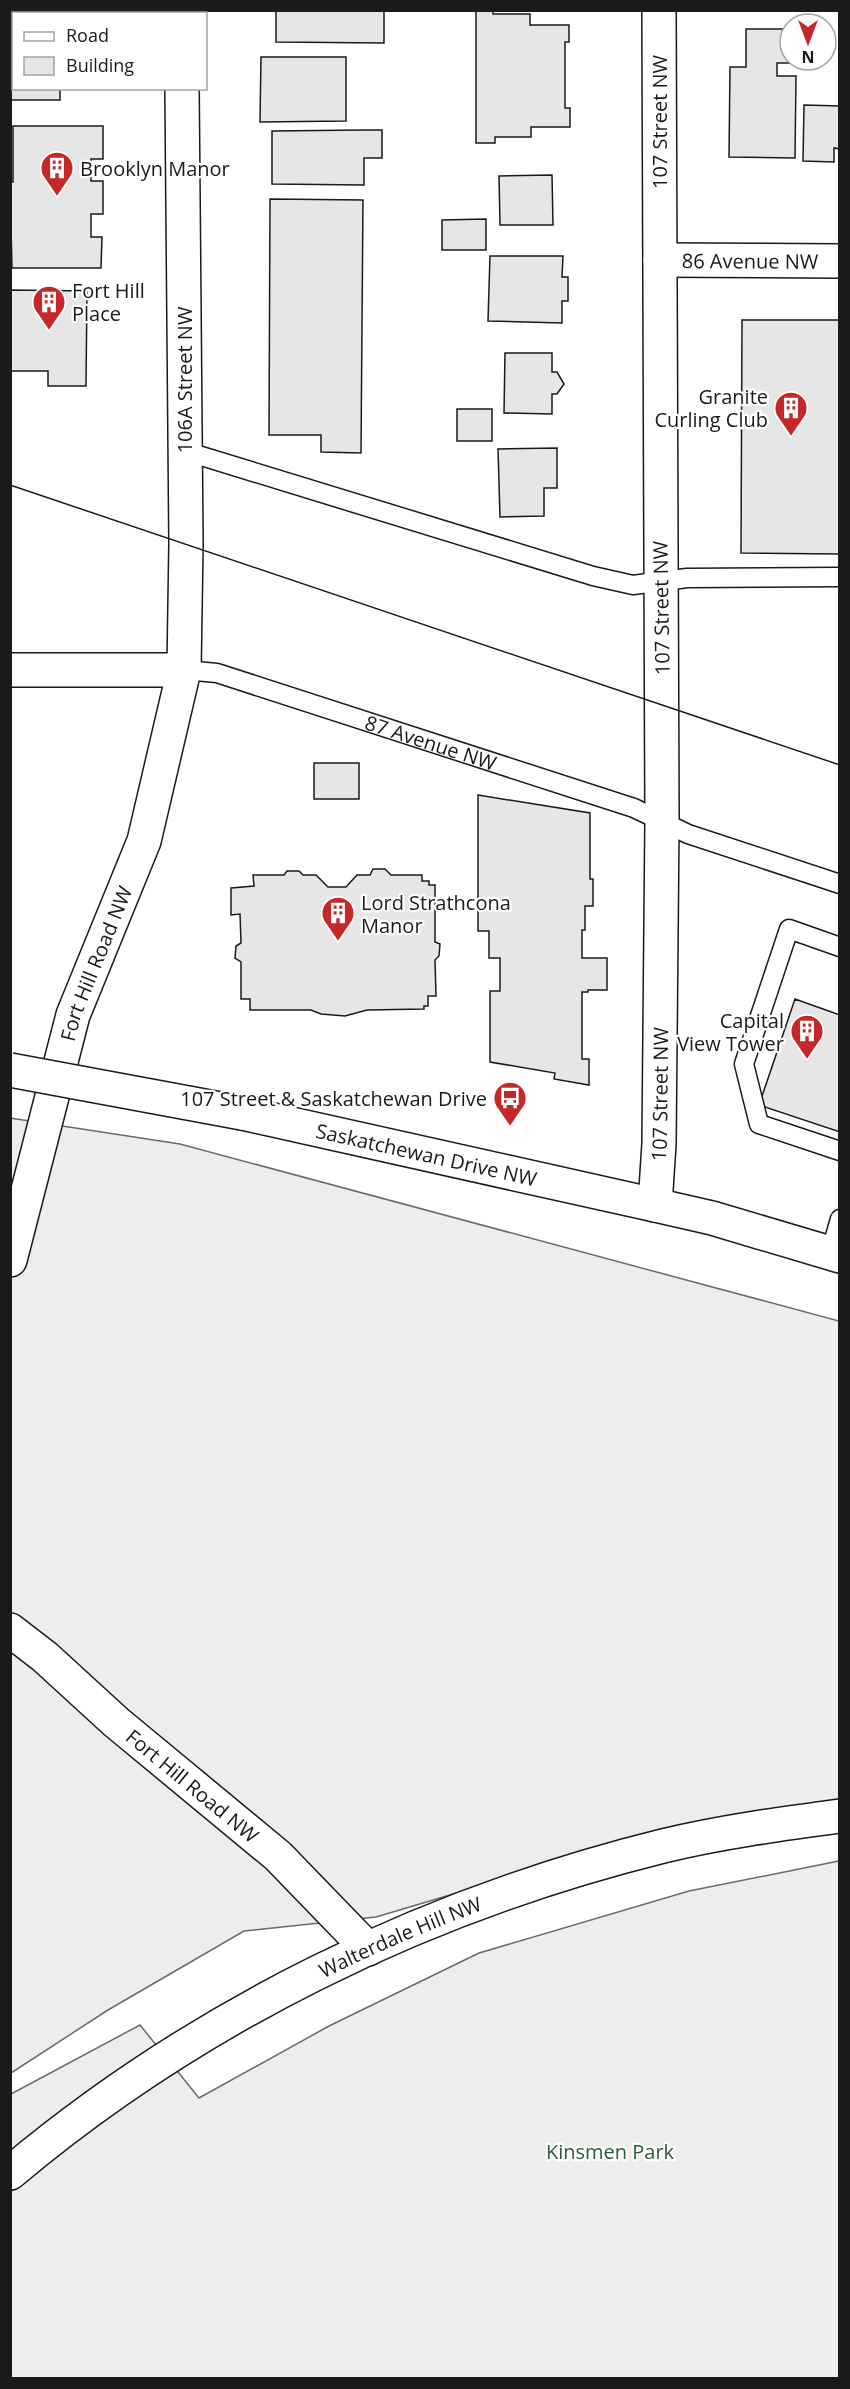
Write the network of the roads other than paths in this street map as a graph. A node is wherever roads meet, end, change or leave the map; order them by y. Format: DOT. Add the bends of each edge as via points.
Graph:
graph roads {
  1 [pos="659,10"];
  2 [pos="182,90"];
  3 [pos="660,260"];
  4 [pos="840,261"];
  5 [pos="185,451"];
  6 [pos="840,577"];
  7 [pos="660,581"];
  8 [pos="10,670"];
  9 [pos="184,670"];
  10 [pos="662,821"];
  11 [pos="840,884"];
  12 [pos="840,947"];
  13 [pos="10,1070"];
  14 [pos="840,1151"];
  15 [pos="655,1205"];
  16 [pos="840,1220"];
  17 [pos="835,1255"];
  18 [pos="10,1260"];
  19 [pos="10,1630"];
  20 [pos="840,1816"];
  21 [pos="368,1949"];
  22 [pos="10,2173"];
  1 -- 3 [label="street, 107 Street NW"];
  2 -- 5 [label="street, 106A Street NW"];
  3 -- 4 [label="street, 86 Avenue NW"];
  3 -- 7 [label="street, 107 Street NW"];
  5 -- 7 [label="lane" via="593,576 633,585"];
  5 -- 9 [label="street, 106A Street NW"];
  6 -- 7 [label="lane"];
  7 -- 10 [label="street, 107 Street NW"];
  8 -- 9 [label="street, 87 Avenue NW"];
  9 -- 10 [label="lane, 87 Avenue NW" via="217,673"];
  9 -- 18 [label="street, Fort Hill Road NW" via="144,841 73,1015"];
  10 -- 11 [label="lane, 87 Avenue NW" via="688,834"];
  10 -- 15 [label="street, 107 Street NW"];
  12 -- 14 [label="lane" via="789,929 744,1064 759,1124"];
  13 -- 15 [label="street, Saskatchewan Drive NW, bridge" via="242,1113"];
  15 -- 17 [label="street, Saskatchewan Drive NW"];
  16 -- 17 [label="lane"];
  19 -- 21 [label="street, Fort Hill Road NW" via="279,1856"];
  20 -- 21 [label="street, Walterdale Hill NW" via="664,1846 550,1878 448,1914"];
  21 -- 22 [label="street, Walterdale Hill NW" via="190,2041"];
}
